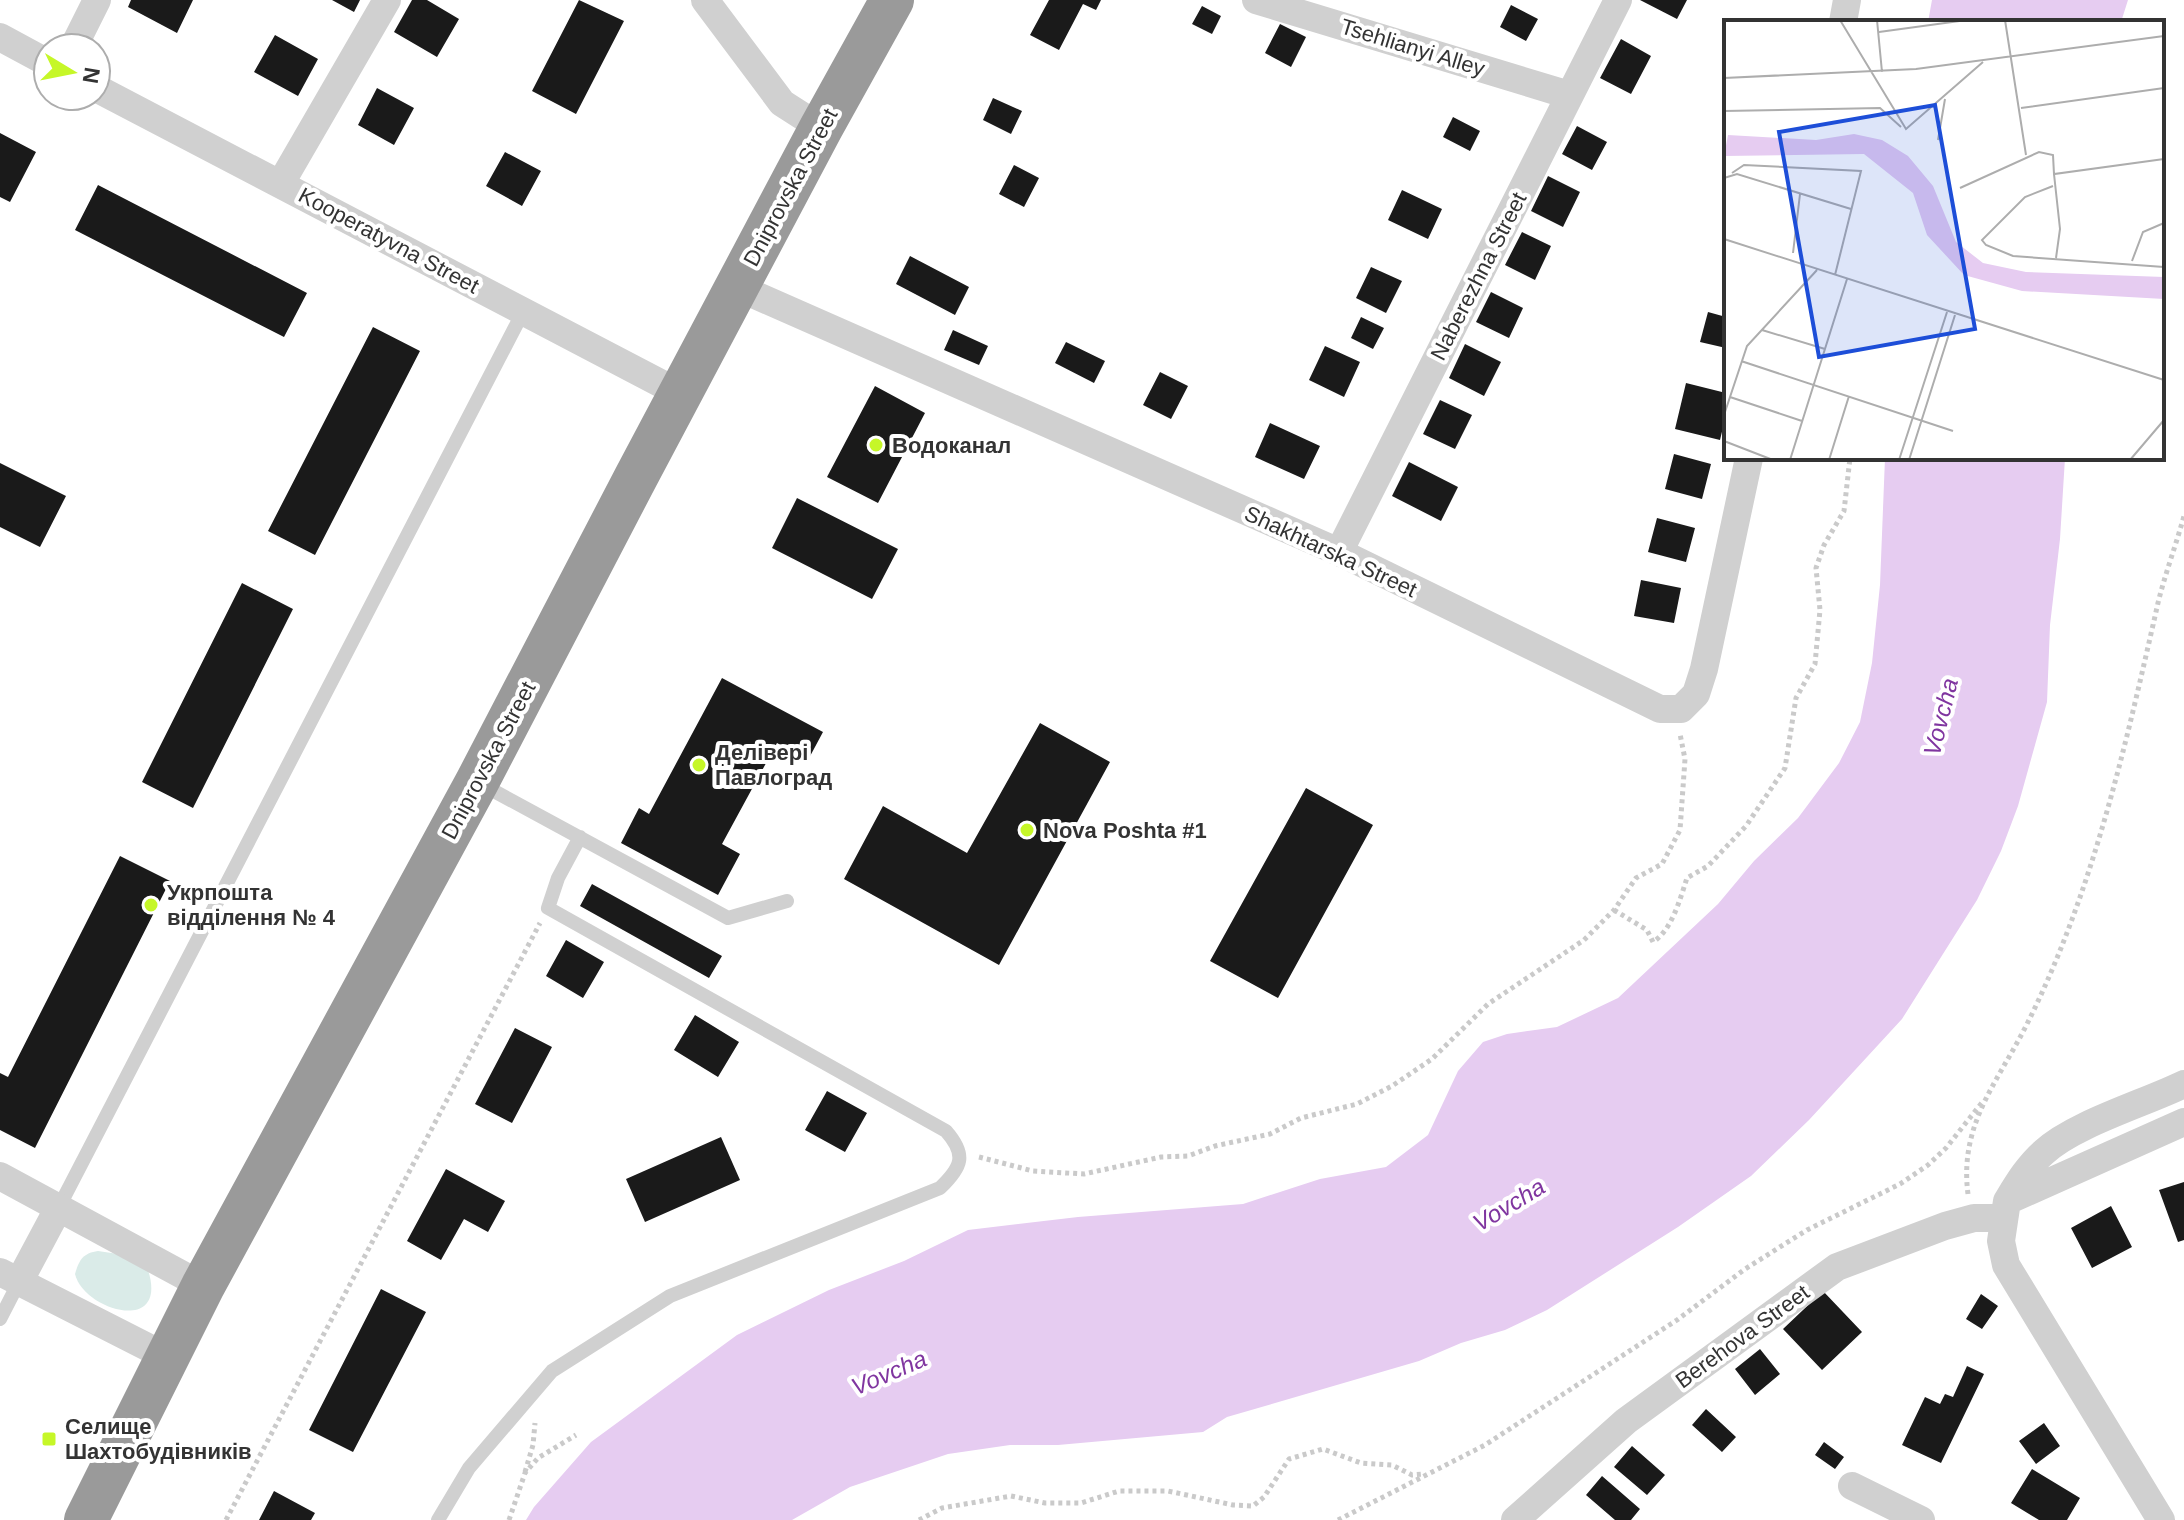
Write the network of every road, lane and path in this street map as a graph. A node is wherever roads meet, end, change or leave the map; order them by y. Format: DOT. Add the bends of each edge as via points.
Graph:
graph roads {
  1 [pos="97,0"];
  2 [pos="387,0"];
  3 [pos="705,0"];
  4 [pos="892,0"];
  5 [pos="1256,0"];
  6 [pos="1618,0"];
  7 [pos="1847,0"];
  8 [pos="1843,20"];
  9 [pos="81,32"];
  10 [pos="0,37"];
  11 [pos="32,54"];
  12 [pos="1569,95"];
  13 [pos="112,96"];
  14 [pos="821,128"];
  15 [pos="281,183"];
  16 [pos="737,287"];
  17 [pos="523,312"];
  18 [pos="681,394"];
  19 [pos="1749,460"];
  20 [pos="1850,460"];
  21 [pos="2184,516"];
  22 [pos="1339,552"];
  23 [pos="1681,709"];
  24 [pos="477,782"];
  25 [pos="580,837"];
  26 [pos="787,901"];
  27 [pos="548,908"];
  28 [pos="1614,910"];
  29 [pos="2184,1084"];
  30 [pos="1984,1100"];
  31 [pos="2184,1122"];
  32 [pos="958,1145"];
  33 [pos="0,1176"];
  34 [pos="59,1207"];
  35 [pos="2005,1210"];
  36 [pos="1974,1218"];
  37 [pos="10,1277"];
  38 [pos="203,1286"];
  39 [pos="0,1319"];
  40 [pos="167,1357"];
  41 [pos="531,1397"];
  42 [pos="576,1435"];
  43 [pos="525,1473"];
  44 [pos="1427,1474"];
  45 [pos="1852,1486"];
  46 [pos="86,1520"];
  47 [pos="226,1520"];
  48 [pos="438,1520"];
  49 [pos="509,1520"];
  50 [pos="919,1520"];
  51 [pos="1338,1520"];
  52 [pos="1515,1520"];
  53 [pos="1921,1520"];
  54 [pos="2161,1520"];
  1 -- 9 [label="street"];
  2 -- 15 [label="street"];
  3 -- 14 [label="street" via="782,103"];
  4 -- 14 [label="highway, Dniprovska Street"];
  5 -- 12 [label="street, Tsehlianyi Alley"];
  6 -- 12 [label="street, Naberezhna Street"];
  7 -- 8 [label="street"];
  10 -- 11 [label="street"];
  12 -- 22 [label="street, Naberezhna Street"];
  13 -- 15 [label="street, Kooperatyvna Street"];
  14 -- 16 [label="highway, Dniprovska Street"];
  15 -- 17 [label="street, Kooperatyvna Street"];
  16 -- 18 [label="highway, Dniprovska Street"];
  16 -- 22 [label="street, Shakhtarska Street"];
  17 -- 18 [label="street, Kooperatyvna Street"];
  17 -- 34 [label="lane"];
  18 -- 24 [label="highway, Dniprovska Street"];
  19 -- 23 [label="street" via="1704,669 1696,694"];
  20 -- 28 [label="path" via="1844,511 1816,568 1820,610 1815,664 1796,698 1785,768 1746,826 1708,866 1687,878 1678,907 1659,938 1653,942 1647,930"];
  21 -- 30 [label="path" via="2094,858 2045,988"];
  22 -- 23 [label="street, Shakhtarska Street" via="1660,709"];
  23 -- 28 [label="path" via="1685,759 1680,830 1662,864 1636,878"];
  24 -- 25 [label="lane"];
  24 -- 38 [label="highway, Dniprovska Street"];
  25 -- 26 [label="lane" via="728,918"];
  25 -- 27 [label="lane"];
  27 -- 32 [label="lane" via="946,1131"];
  27 -- 47 [label="path"];
  28 -- 32 [label="path" via="1584,940 1488,1004 1432,1059 1357,1104 1188,1156 1084,1174 1000,1164"];
  29 -- 35 [label="street" via="2065,1136 2022,1176"];
  30 -- 36 [label="path" via="1968,1145"];
  30 -- 44 [label="path" via="1946,1148 1900,1184 1807,1230 1499,1436"];
  31 -- 35 [label="street, Berehova Street"];
  32 -- 41 [label="lane" via="960,1161 940,1188 670,1296 552,1371"];
  33 -- 34 [label="street"];
  34 -- 37 [label="street"];
  34 -- 38 [label="street"];
  35 -- 36 [label="street, Berehova Street"];
  35 -- 54 [label="street" via="2001,1241 2006,1265"];
  36 -- 52 [label="street, Berehova Street" via="1837,1267 1626,1421"];
  37 -- 39 [label="lane"];
  37 -- 40 [label="street"];
  38 -- 40 [label="highway, Dniprovska Street"];
  40 -- 46 [label="highway, Dniprovska Street"];
  41 -- 43 [label="path" via="536,1412"];
  41 -- 48 [label="lane" via="469,1468"];
  42 -- 43 [label="path" via="538,1458"];
  43 -- 49 [label="path"];
  44 -- 50 [label="path" via="1361,1463 1323,1449 1289,1459 1253,1506 1168,1491 1119,1491 1081,1503 1011,1496 942,1508"];
  44 -- 51 [label="path"];
  45 -- 53 [label="street"];
}
